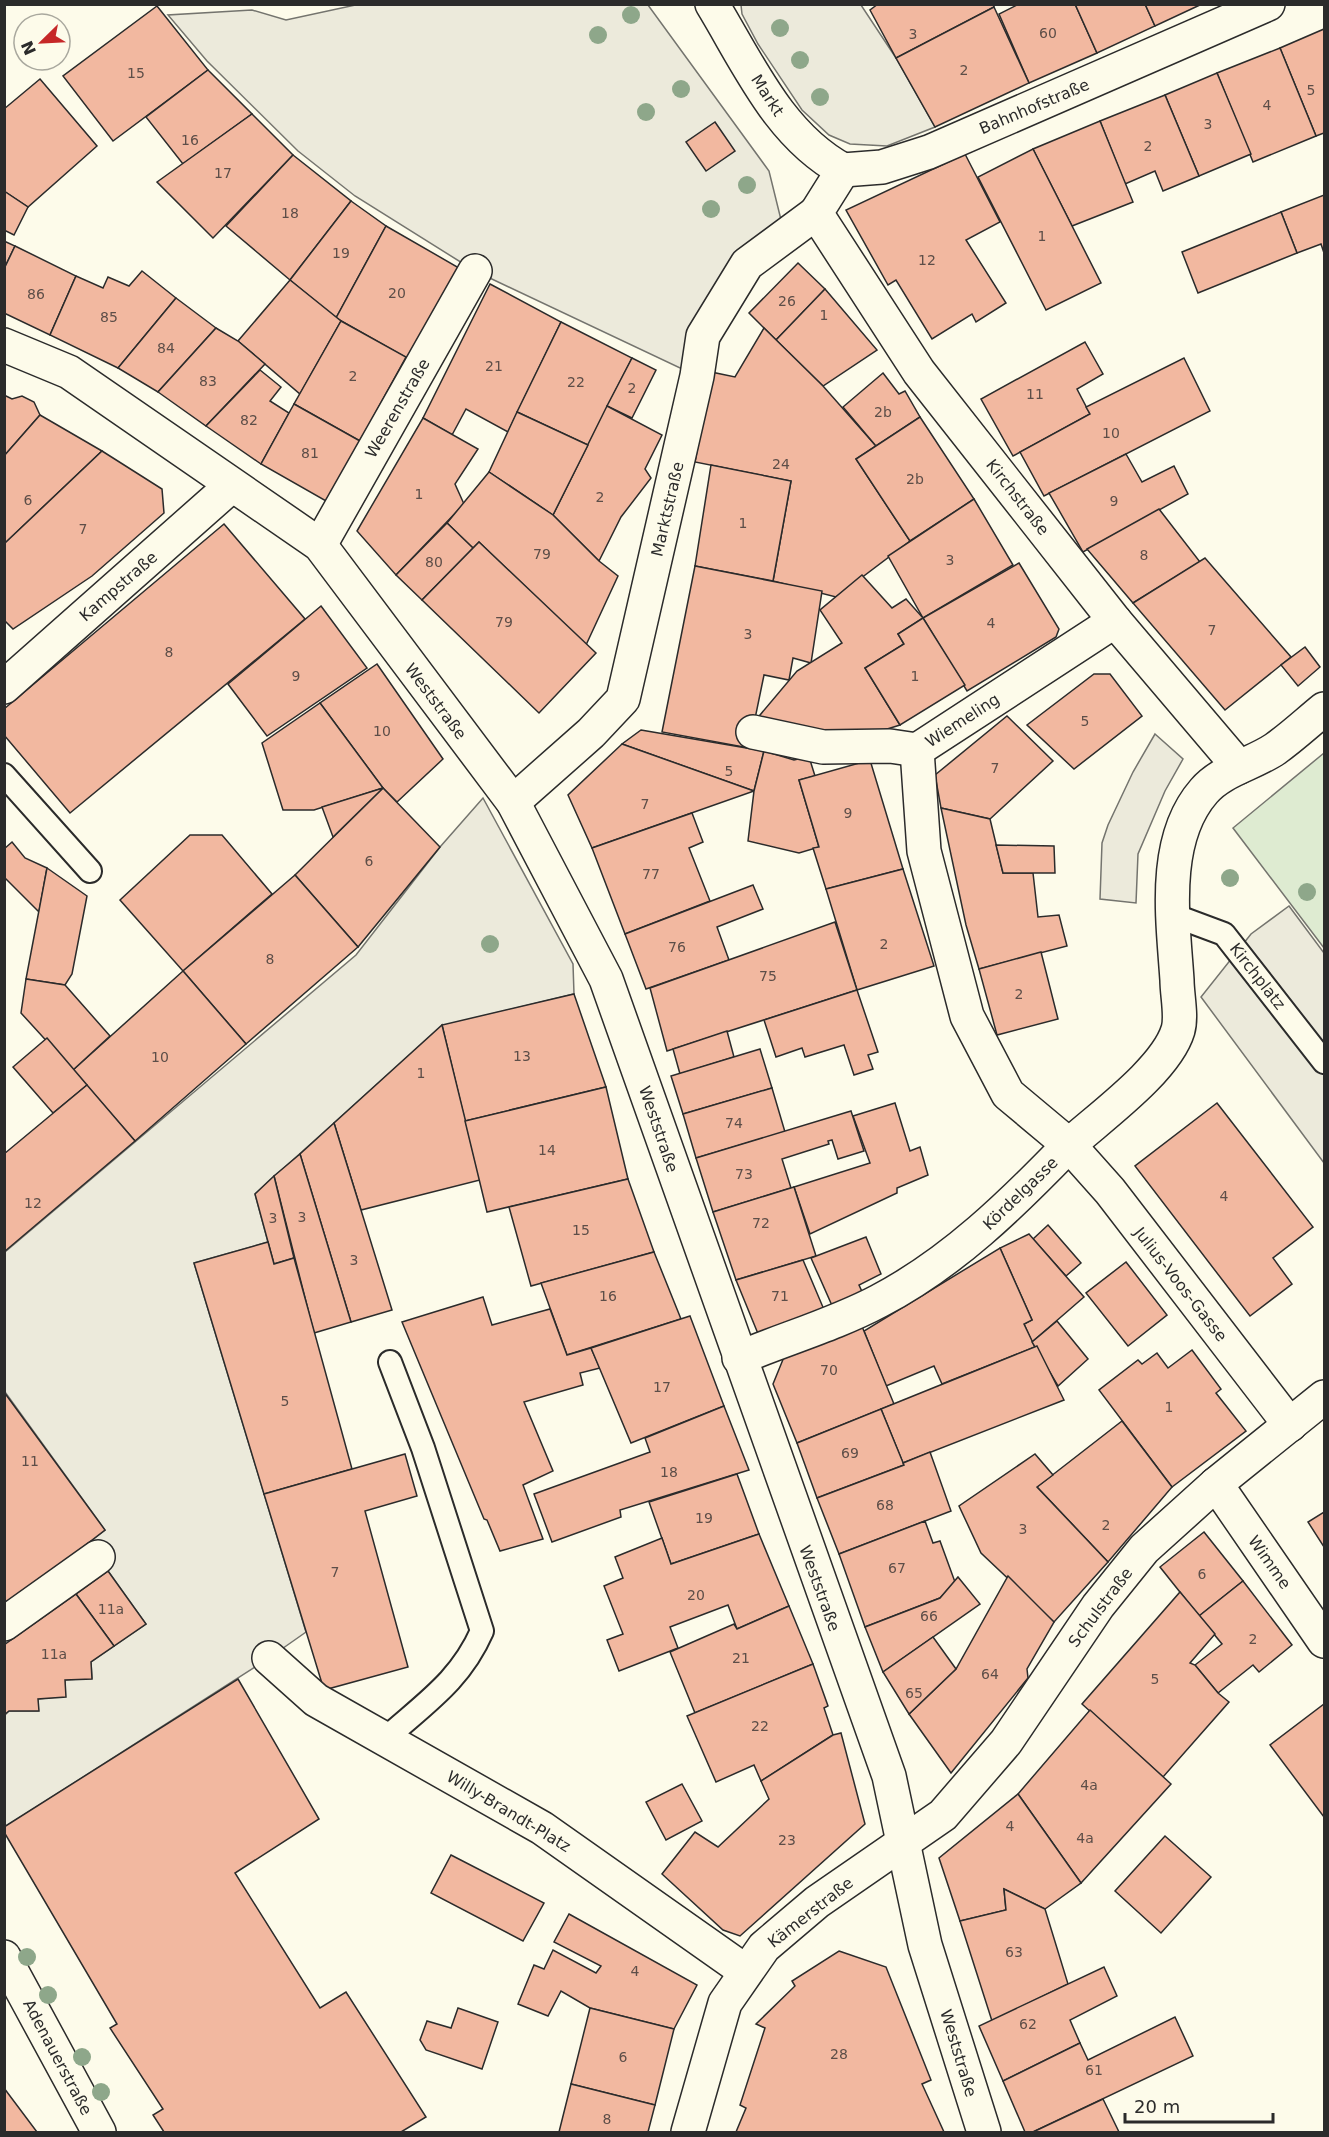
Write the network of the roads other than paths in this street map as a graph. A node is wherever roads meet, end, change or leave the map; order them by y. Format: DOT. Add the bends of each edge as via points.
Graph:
graph roads {
  1 [pos="712,4"];
  2 [pos="1268,4"];
  3 [pos="843,170"];
  4 [pos="816,213"];
  5 [pos="475,271"];
  6 [pos="4,345"];
  7 [pos="231,486"];
  8 [pos="320,545"];
  9 [pos="1115,621"];
  10 [pos="4,687"];
  11 [pos="1324,709"];
  12 [pos="753,732"];
  13 [pos="916,750"];
  14 [pos="1239,766"];
  15 [pos="4,775"];
  16 [pos="513,802"];
  17 [pos="90,871"];
  18 [pos="1173,915"];
  19 [pos="1324,1062"];
  20 [pos="1069,1145"];
  21 [pos="739,1358"];
  22 [pos="390,1362"];
  23 [pos="1324,1397"];
  24 [pos="1290,1425"];
  25 [pos="1205,1493"];
  26 [pos="98,1557"];
  27 [pos="4,1624"];
  28 [pos="1324,1641"];
  29 [pos="269,1658"];
  30 [pos="385,1739"];
  31 [pos="903,1842"];
  32 [pos="746,1971"];
  33 [pos="9,1977"];
  34 [pos="99,2133"];
  35 [pos="688,2133"];
  36 [pos="984,2133"];
  1 -- 3 [label="street, Markt" via="774,107 802,142"];
  2 -- 3 [label="street, Bahnhofstraße" via="929,152 882,167"];
  3 -- 4 [label="street"];
  4 -- 9 [label="street, Kirchstraße" via="919,372"];
  4 -- 16 [label="street, Marktstraße" via="747,264 703,336 623,699"];
  5 -- 8 [label="street, Weerenstraße"];
  6 -- 7 [label="street, Weststraße" via="69,372"];
  7 -- 8 [label="street, Weststraße"];
  7 -- 10 [label="street, Kampstraße"];
  8 -- 16 [label="street, Weststraße"];
  9 -- 13 [label="street, Wiemeling"];
  9 -- 14 [label="street, Kirchstraße"];
  11 -- 14 [label="street" via="1274,750"];
  12 -- 13 [label="street, Wiemeling" via="823,747 890,746"];
  13 -- 20 [label="street, Kördelgasse" via="924,851 967,1016 1008,1094"];
  14 -- 18 [label="street" via="1205,790 1186,819 1175,860"];
  15 -- 17 [label="lane"];
  16 -- 21 [label="street, Weststraße" via="606,979"];
  18 -- 19 [label="lane, Kirchplatz" via="1224,934"];
  18 -- 20 [label="street" via="1179,1028 1168,1053"];
  20 -- 21 [label="street, Kördelgasse" via="1018,1199 965,1245 879,1301"];
  20 -- 24 [label="street, Julius-Voos-Gasse" via="1110,1191"];
  21 -- 31 [label="street, Weststraße" via="889,1776"];
  22 -- 30 [label="lane" via="423,1448 482,1631 457,1676"];
  23 -- 24 [label="street, Schulstraße"];
  24 -- 25 [label="street, Schulstraße"];
  25 -- 28 [label="street, Wimme"];
  25 -- 31 [label="street, Schulstraße" via="1144,1549 1098,1606 1006,1742 943,1815"];
  26 -- 27 [label="street"];
  29 -- 30 [label="street, Willy-Brandt-Platz" via="316,1700"];
  30 -- 32 [label="street, Willy-Brandt-Platz" via="542,1828"];
  31 -- 32 [label="street, Kämerstraße" via="817,1902 764,1947"];
  31 -- 36 [label="street, Weststraße" via="925,1945"];
  32 -- 35 [label="street, Kämerstraße" via="724,2003"];
  33 -- 34 [label="street, Adenauerstraße"];
}
